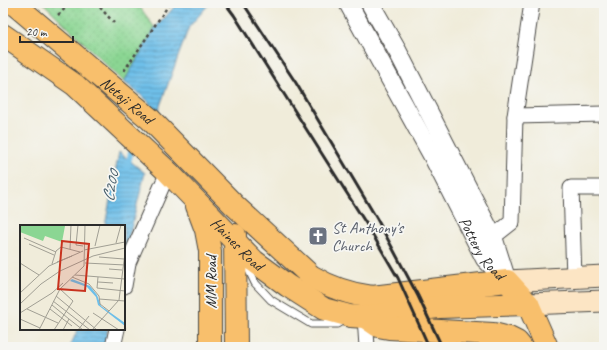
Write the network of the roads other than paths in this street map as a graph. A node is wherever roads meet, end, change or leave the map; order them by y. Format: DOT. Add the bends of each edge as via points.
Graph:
graph roads {
  1 [pos="13,3"];
  2 [pos="348,3"];
  3 [pos="370,3"];
  4 [pos="532,3"];
  5 [pos="3,35"];
  6 [pos="604,114"];
  7 [pos="515,116"];
  8 [pos="168,172"];
  9 [pos="604,188"];
  10 [pos="193,197"];
  11 [pos="234,205"];
  12 [pos="493,237"];
  13 [pos="235,240"];
  14 [pos="604,276"];
  15 [pos="574,277"];
  16 [pos="125,280"];
  17 [pos="507,281"];
  18 [pos="604,301"];
  19 [pos="528,304"];
  20 [pos="357,316"];
  21 [pos="117,330"];
  22 [pos="113,347"];
  23 [pos="210,347"];
  24 [pos="236,347"];
  25 [pos="367,347"];
  26 [pos="520,347"];
  27 [pos="547,347"];
  1 -- 11 [label="main road, Netaji Road" via="143,113"];
  2 -- 17 [label="street, Pottery Road" via="485,259"];
  3 -- 12 [label="street, Pottery Road"];
  4 -- 7 [label="street"];
  5 -- 8 [label="main road, Haines Road" via="74,85"];
  6 -- 7 [label="street"];
  7 -- 12 [label="street" via="512,222"];
  8 -- 10 [label="main road, Haines Road"];
  8 -- 16 [label="street" via="128,263"];
  9 -- 15 [label="street" via="571,188"];
  10 -- 13 [label="main road, Haines Road"];
  10 -- 23 [label="main road, MM Road" via="204,224 210,251"];
  11 -- 13 [label="main road, MM Road"];
  11 -- 17 [label="main road, Haines Road" via="312,276 340,291 372,297"];
  12 -- 17 [label="street, Pottery Road"];
  13 -- 20 [label="main road, Haines Road" via="254,261 324,309"];
  13 -- 24 [label="main road, MM Road"];
  14 -- 15 [label="main road"];
  15 -- 17 [label="main road"];
  17 -- 19 [label="main road"];
  18 -- 19 [label="main road"];
  19 -- 20 [label="main road, Haines Road" via="439,307"];
  19 -- 27 [label="main road"];
  20 -- 25 [label="street"];
  20 -- 26 [label="main road" via="389,328 500,335 517,342"];
  21 -- 22 [label="street"];
}
